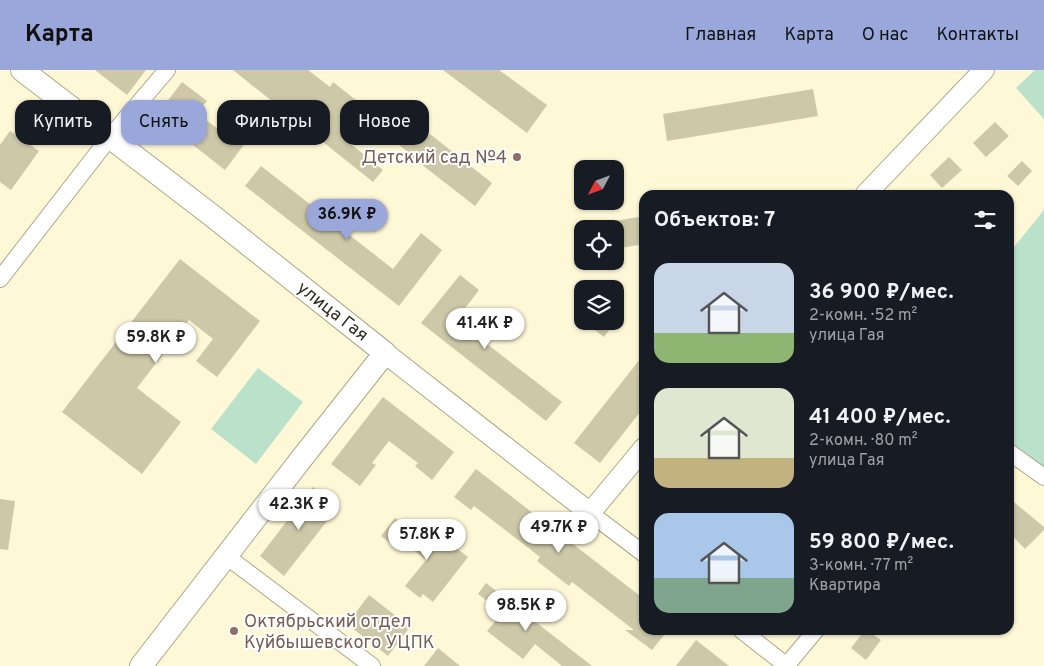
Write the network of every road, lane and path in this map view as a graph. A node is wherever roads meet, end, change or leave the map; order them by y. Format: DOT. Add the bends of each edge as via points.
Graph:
graph roads {
  1 [pos="22,70"];
  2 [pos="167,70"];
  3 [pos="984,70"];
  4 [pos="61,100"];
  5 [pos="111,136"];
  6 [pos="111,138"];
  7 [pos="104,145"];
  8 [pos="870,190"];
  9 [pos="0,279"];
  10 [pos="385,353"];
  11 [pos="639,454"];
  12 [pos="1014,457"];
  13 [pos="1044,477"];
  14 [pos="590,513"];
  15 [pos="639,550"];
  16 [pos="226,556"];
  17 [pos="747,635"];
  18 [pos="812,635"];
  19 [pos="141,666"];
  20 [pos="372,666"];
  21 [pos="786,666"];
  1 -- 4 [label="main road, улица Гая"];
  2 -- 5 [label="street"];
  3 -- 8 [label="street"];
  6 -- 10 [label="main road, улица Гая"];
  7 -- 9 [label="street"];
  10 -- 14 [label="street, улица Гая"];
  10 -- 16 [label="main road"];
  11 -- 14 [label="street"];
  12 -- 13 [label="street"];
  14 -- 15 [label="street, улица Гая"];
  16 -- 19 [label="main road"];
  16 -- 20 [label="street"];
  17 -- 21 [label="street"];
  18 -- 21 [label="street"];
}
